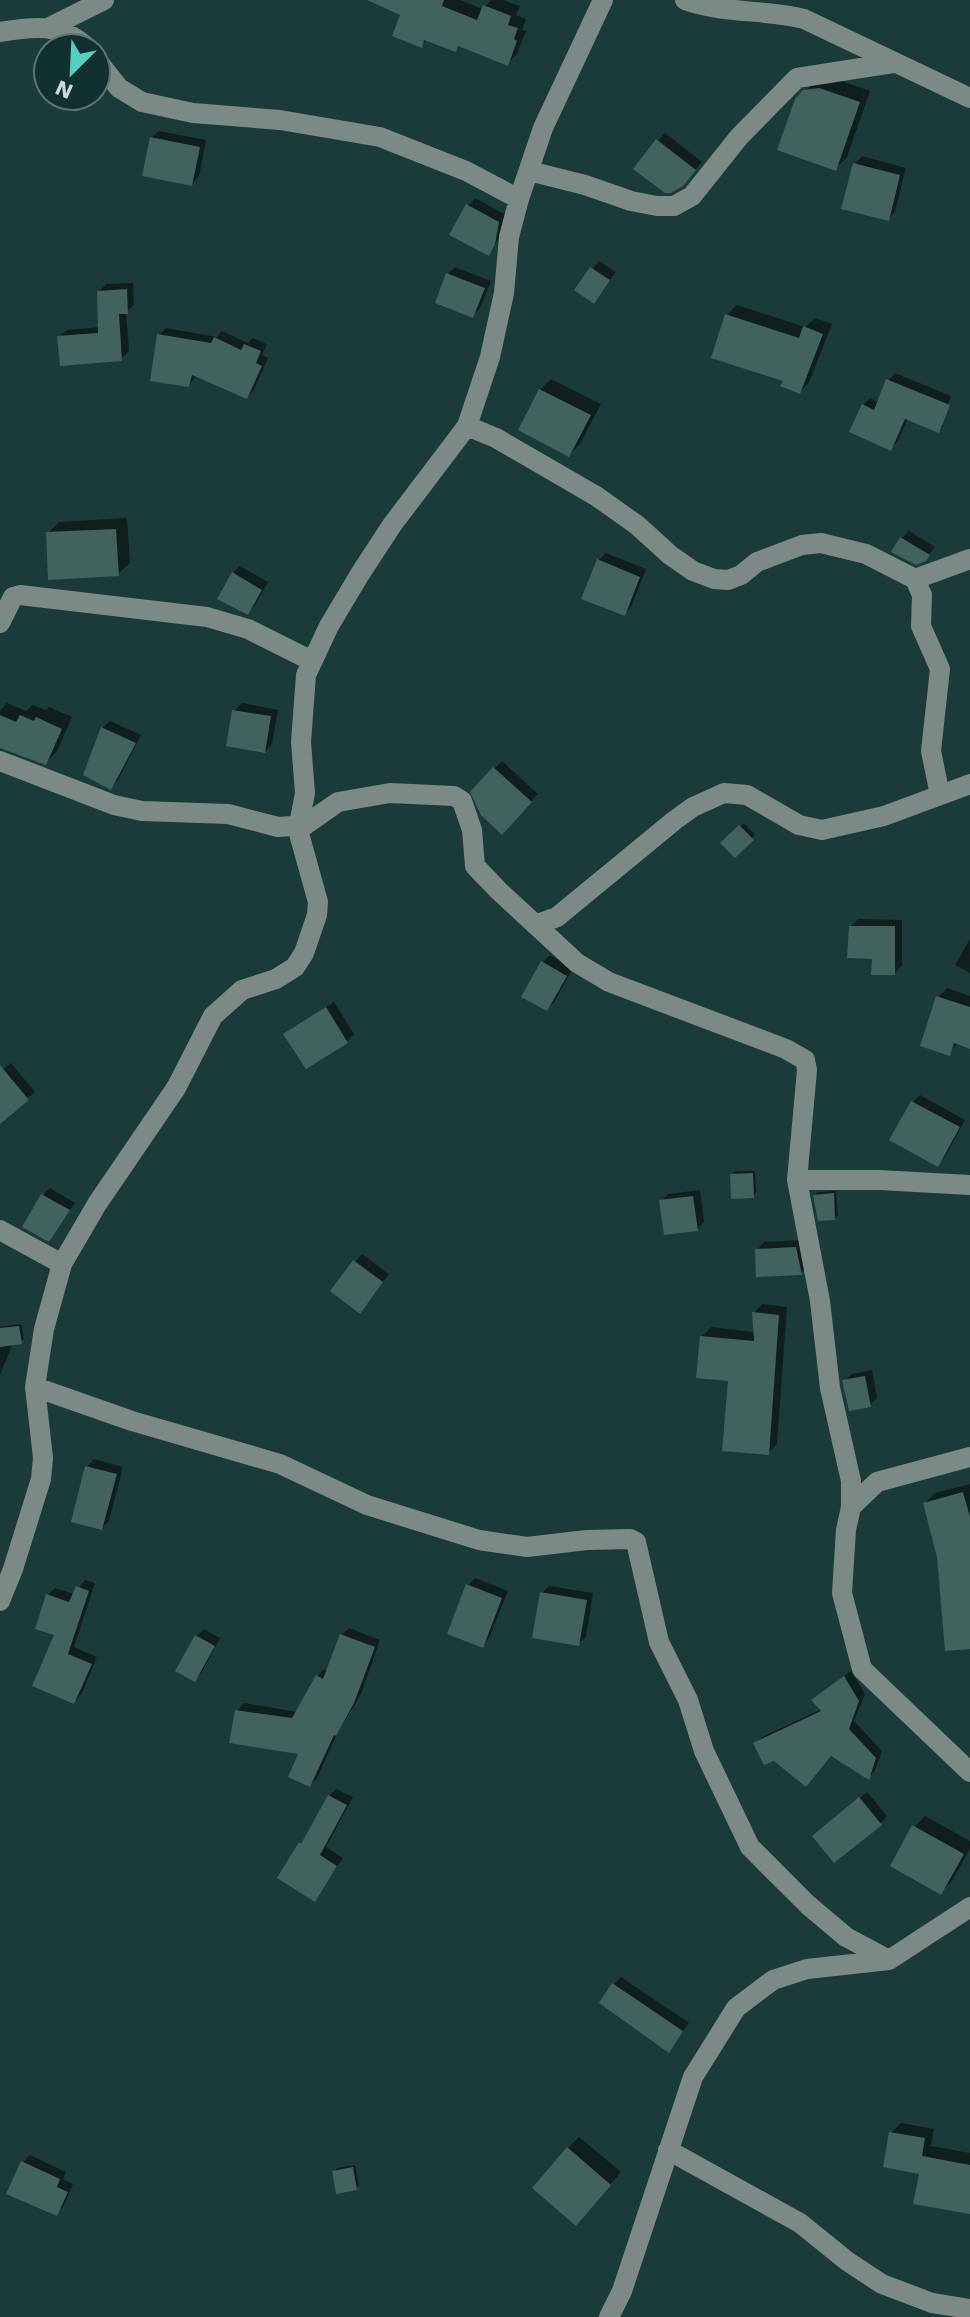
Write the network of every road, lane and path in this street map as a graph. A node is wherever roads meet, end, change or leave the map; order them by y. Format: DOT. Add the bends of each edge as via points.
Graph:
graph roads {
  1 [pos="104,0"];
  2 [pos="603,0"];
  3 [pos="685,0"];
  4 [pos="50,27"];
  5 [pos="0,32"];
  6 [pos="66,32"];
  7 [pos="893,63"];
  8 [pos="112,79"];
  9 [pos="970,98"];
  10 [pos="529,171"];
  11 [pos="519,199"];
  12 [pos="467,426"];
  13 [pos="970,559"];
  14 [pos="915,579"];
  15 [pos="0,623"];
  16 [pos="312,661"];
  17 [pos="0,761"];
  18 [pos="970,784"];
  19 [pos="940,795"];
  20 [pos="298,830"];
  21 [pos="538,924"];
  22 [pos="797,1180"];
  23 [pos="970,1185"];
  24 [pos="0,1230"];
  25 [pos="62,1264"];
  26 [pos="35,1387"];
  27 [pos="970,1457"];
  28 [pos="851,1507"];
  29 [pos="0,1601"];
  30 [pos="970,1772"];
  31 [pos="970,1907"];
  32 [pos="889,1960"];
  33 [pos="668,2150"];
  34 [pos="970,2309"];
  35 [pos="609,2317"];
  1 -- 4 [label="street"];
  2 -- 10 [label="street"];
  3 -- 7 [label="street" via="804,19"];
  4 -- 5 [label="street"];
  4 -- 6 [label="street"];
  7 -- 9 [label="street"];
  7 -- 10 [label="street" via="797,78 739,137 692,196 674,206 631,201"];
  8 -- 11 [label="street" via="142,102 380,137"];
  10 -- 11 [label="street"];
  11 -- 12 [label="street" via="490,357"];
  12 -- 14 [label="street" via="596,496 670,555 714,579 728,580 757,562 821,543 866,554"];
  12 -- 16 [label="street" via="368,561"];
  13 -- 14 [label="street"];
  14 -- 19 [label="street" via="922,595 921,626 940,669 931,751"];
  15 -- 16 [label="street" via="13,597 20,595 171,611 248,629"];
  16 -- 20 [label="street" via="303,691 305,793"];
  17 -- 20 [label="street" via="114,805 228,814"];
  18 -- 19 [label="street"];
  19 -- 21 [label="street" via="884,816 822,830 799,825 747,795 724,793 684,813 557,917"];
  20 -- 21 [label="street" via="338,802 390,793 454,796 462,801 472,830 475,866"];
  20 -- 25 [label="street" via="318,902 300,961 276,979 242,990 213,1016 176,1088"];
  21 -- 22 [label="street" via="577,963 609,982 805,1060"];
  22 -- 23 [label="street"];
  22 -- 28 [label="street" via="830,1388 851,1481"];
  24 -- 25 [label="street"];
  25 -- 26 [label="street"];
  26 -- 29 [label="street" via="41,1479"];
  26 -- 32 [label="street" via="280,1464 367,1505 479,1540 527,1547 587,1540 636,1542 659,1642 750,1847 846,1937"];
  27 -- 28 [label="street" via="877,1482"];
  28 -- 30 [label="street" via="842,1593 862,1669"];
  31 -- 32 [label="street"];
  32 -- 33 [label="street" via="796,1972 773,1980 736,2008 693,2077"];
  33 -- 34 [label="street" via="800,2223 882,2284 932,2303"];
  33 -- 35 [label="street"];
}
